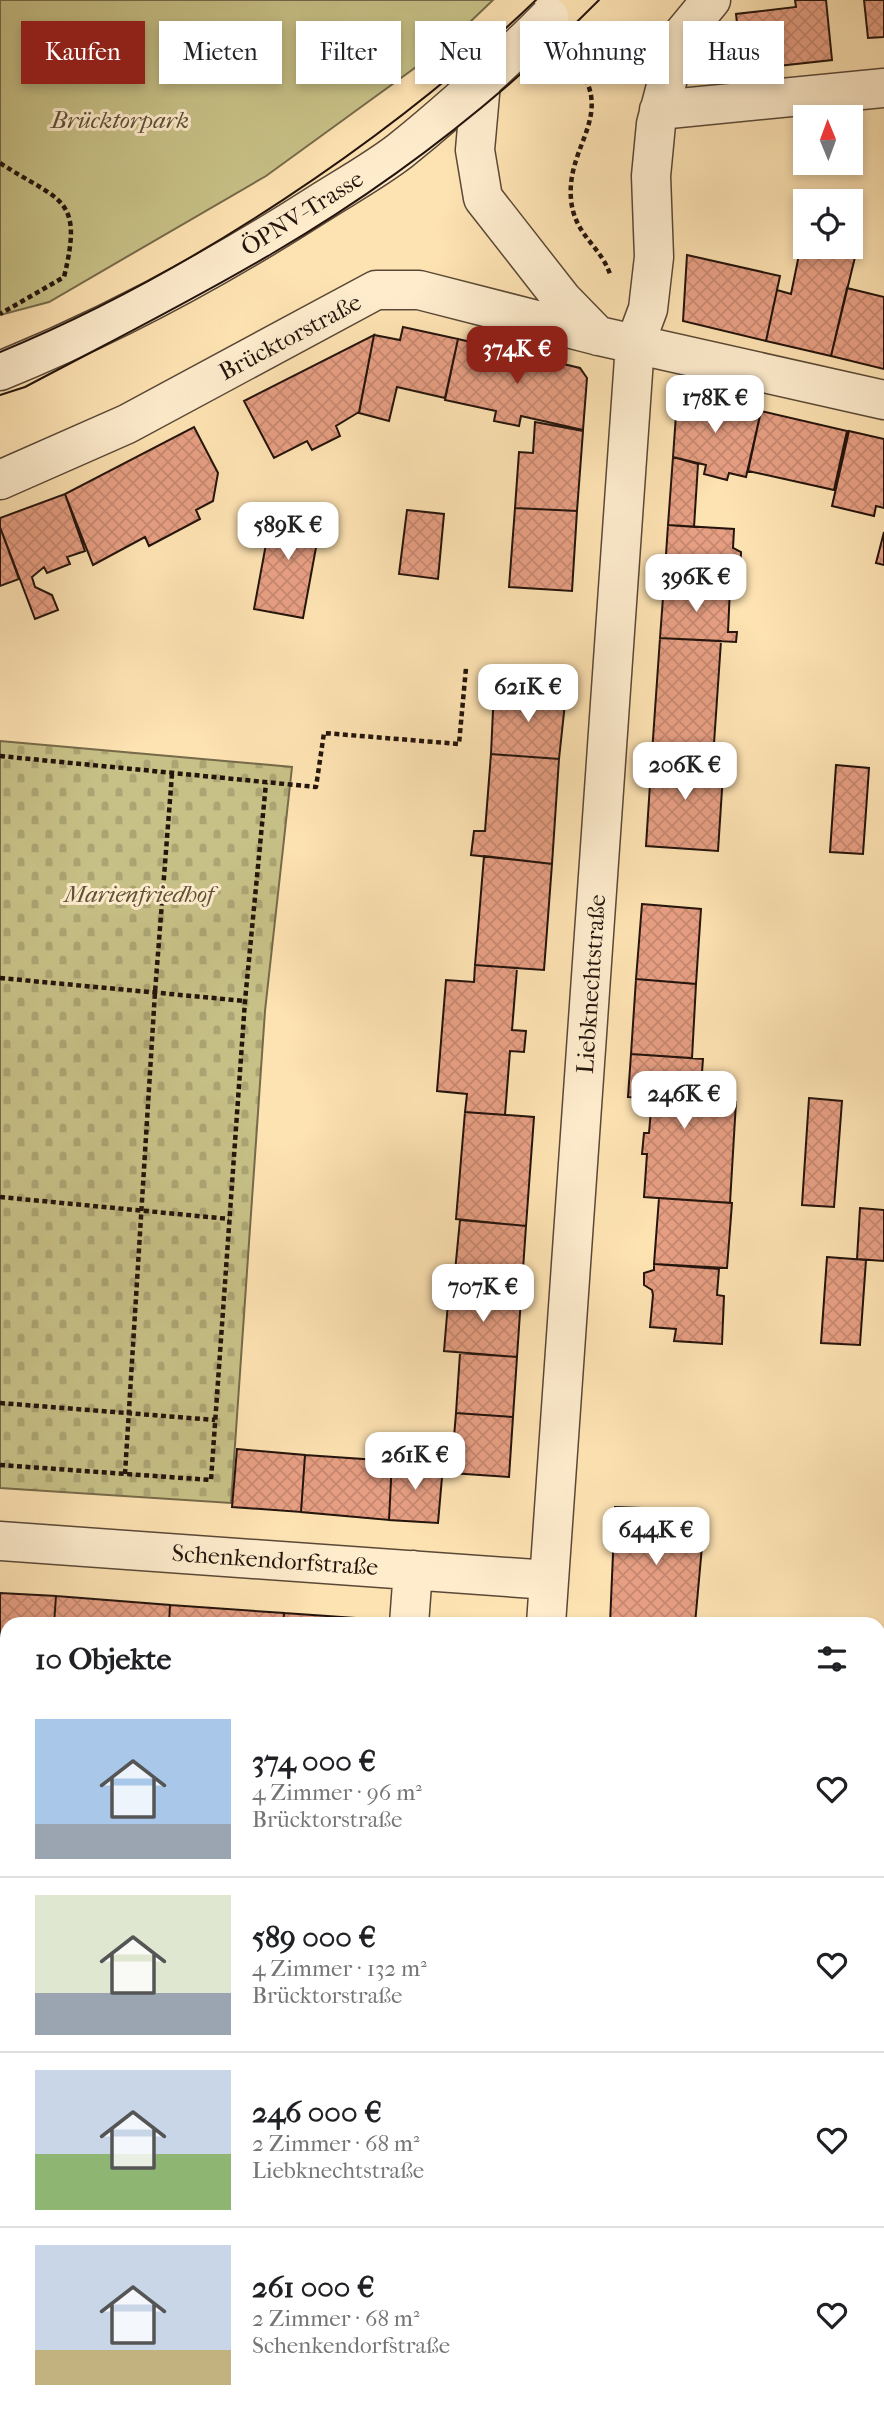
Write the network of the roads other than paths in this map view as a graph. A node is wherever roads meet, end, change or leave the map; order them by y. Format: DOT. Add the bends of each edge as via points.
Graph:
graph roads {
  1 [pos="711,0"];
  2 [pos="549,17"];
  3 [pos="506,59"];
  4 [pos="480,84"];
  5 [pos="481,84"];
  6 [pos="884,88"];
  7 [pos="659,110"];
  8 [pos="475,150"];
  9 [pos="398,152"];
  10 [pos="617,340"];
  11 [pos="0,371"];
  12 [pos="884,400"];
  13 [pos="0,480"];
  14 [pos="0,1542"];
  15 [pos="413,1570"];
  16 [pos="550,1580"];
  17 [pos="410,1617"];
  18 [pos="547,1617"];
  1 -- 7 [label="street, Liebknechtstraße" via="678,40"];
  2 -- 3 [label="street, ÖPNV-Trasse"];
  4 -- 9 [label="street, ÖPNV-Trasse"];
  5 -- 8 [label="street"];
  6 -- 7 [label="street"];
  7 -- 10 [label="street, Liebknechtstraße" via="651,176 649,309"];
  8 -- 9 [label="street"];
  8 -- 10 [label="street" via="483,198 562,299"];
  9 -- 11 [label="street, ÖPNV-Trasse" via="185,284 73,341"];
  10 -- 12 [label="street, Brücktorstraße"];
  10 -- 13 [label="street, Brücktorstraße" via="419,290 376,290 127,425"];
  10 -- 16 [label="street, Liebknechtstraße"];
  14 -- 15 [label="street, Schenkendorfstraße"];
  15 -- 16 [label="street, Schenkendorfstraße"];
  15 -- 17 [label="street"];
  16 -- 18 [label="street, Liebknechtstraße"];
}
